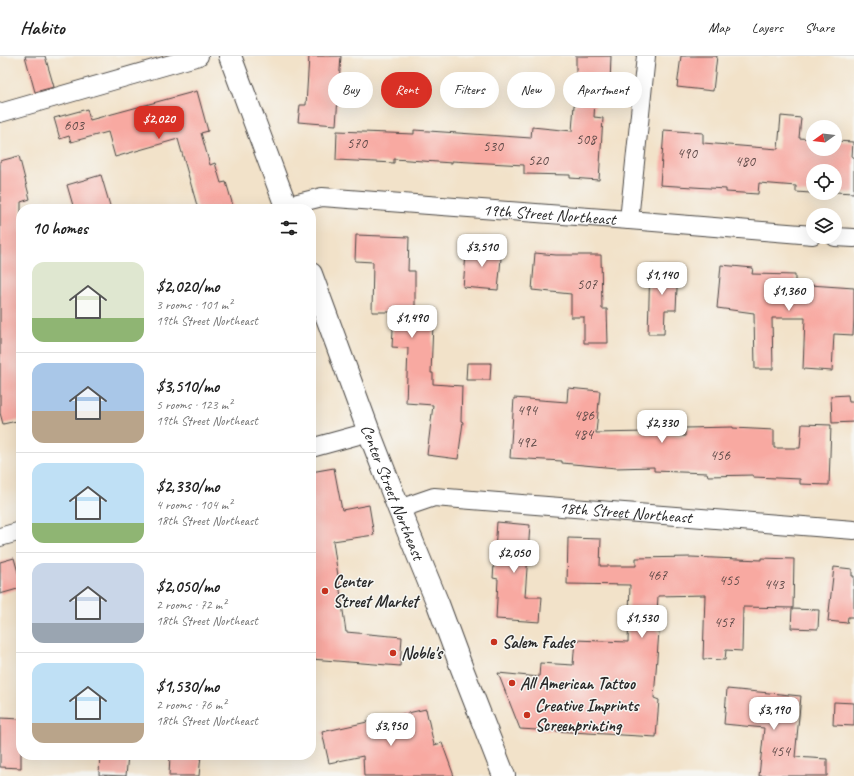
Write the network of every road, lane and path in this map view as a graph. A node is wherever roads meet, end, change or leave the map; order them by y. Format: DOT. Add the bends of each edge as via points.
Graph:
graph roads {
  1 [pos="199,56"];
  2 [pos="230,56"];
  3 [pos="646,56"];
  4 [pos="0,113"];
  5 [pos="285,204"];
  6 [pos="297,204"];
  7 [pos="629,220"];
  8 [pos="806,234"];
  9 [pos="842,237"];
  10 [pos="854,238"];
  11 [pos="316,288"];
  12 [pos="369,432"];
  13 [pos="316,447"];
  14 [pos="399,509"];
  15 [pos="854,530"];
  16 [pos="16,532"];
  17 [pos="0,537"];
  18 [pos="504,776"];
  1 -- 4 [label="street"];
  2 -- 5 [label="main road"];
  3 -- 7 [label="street"];
  6 -- 7 [label="street, 19th Street Northeast" via="322,197"];
  7 -- 8 [label="street, 19th Street Northeast"];
  9 -- 10 [label="street"];
  11 -- 12 [label="main road, Center Street Northeast"];
  12 -- 13 [label="street"];
  12 -- 14 [label="main road, Center Street Northeast"];
  14 -- 15 [label="street, 18th Street Northeast" via="434,497"];
  14 -- 18 [label="main road, Center Street Northeast"];
  16 -- 17 [label="street"];
}
